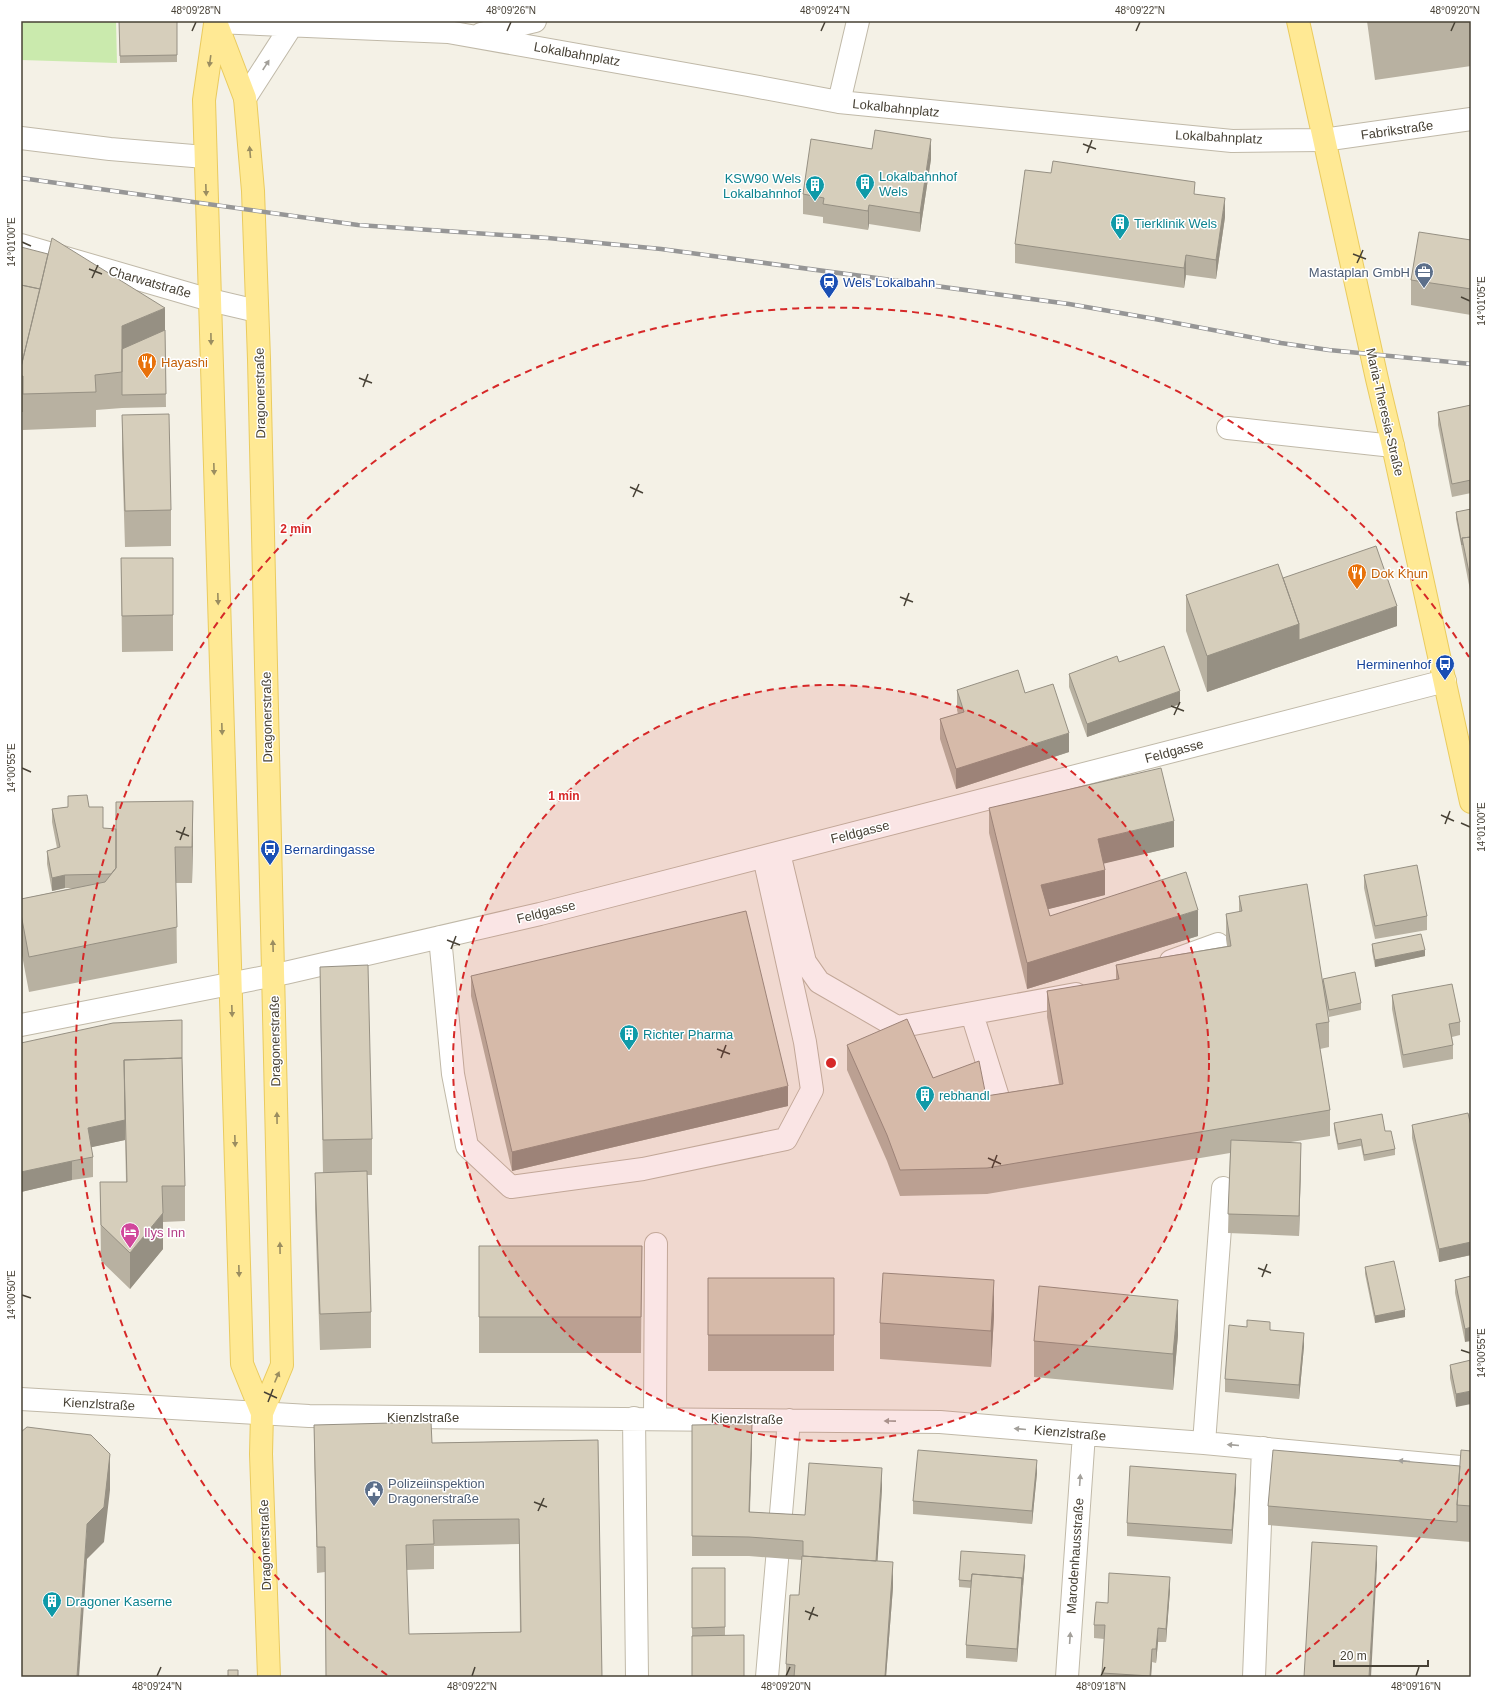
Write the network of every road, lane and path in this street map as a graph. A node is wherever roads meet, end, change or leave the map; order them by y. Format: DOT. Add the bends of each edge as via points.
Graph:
graph roads {
  1 [pos="535,21"];
  2 [pos="858,21"];
  3 [pos="1298,21"];
  4 [pos="216,22"];
  5 [pos="292,25"];
  6 [pos="447,27"];
  7 [pos="473,36"];
  8 [pos="245,98"];
  9 [pos="839,102"];
  10 [pos="1471,119"];
  11 [pos="21,138"];
  12 [pos="1324,140"];
  13 [pos="205,157"];
  14 [pos="21,245"];
  15 [pos="210,300"];
  16 [pos="257,312"];
  17 [pos="1228,428"];
  18 [pos="1393,446"];
  19 [pos="1445,681"];
  20 [pos="1471,802"];
  21 [pos="771,855"];
  22 [pos="440,937"];
  23 [pos="1218,944"];
  24 [pos="1152,968"];
  25 [pos="274,975"];
  26 [pos="231,984"];
  27 [pos="1095,989"];
  28 [pos="972,1014"];
  29 [pos="21,1026"];
  30 [pos="998,1097"];
  31 [pos="1224,1188"];
  32 [pos="656,1244"];
  33 [pos="21,1399"];
  34 [pos="262,1413"];
  35 [pos="644,1418"];
  36 [pos="789,1420"];
  37 [pos="1084,1434"];
  38 [pos="1204,1443"];
  39 [pos="1263,1448"];
  40 [pos="1471,1468"];
  41 [pos="269,1677"];
  42 [pos="637,1677"];
  43 [pos="766,1677"];
  44 [pos="1067,1677"];
  45 [pos="1254,1677"];
  1 -- 7 [label="street, Lokalbahnplatz"];
  2 -- 9 [label="street"];
  3 -- 12 [label="main road, Maria-Theresia-Straße"];
  4 -- 5 [label="street, Lokalbahnplatz"];
  4 -- 8 [label="main road, Dragonerstraße"];
  4 -- 13 [label="main road, Dragonerstraße, one-way" via="204,100"];
  5 -- 6 [label="street, Lokalbahnplatz"];
  8 -- 5 [label="street, one-way"];
  6 -- 7 [label="street, Lokalbahnplatz"];
  7 -- 9 [label="street, Lokalbahnplatz"];
  16 -- 8 [label="main road, Dragonerstraße, one-way" via="253,191"];
  9 -- 12 [label="street, Lokalbahnplatz" via="1232,141"];
  10 -- 12 [label="street, Fabrikstraße"];
  11 -- 13 [label="street"];
  12 -- 18 [label="main road, Maria-Theresia-Straße"];
  13 -- 15 [label="main road, Dragonerstraße, one-way"];
  14 -- 15 [label="street, Charwatstraße"];
  15 -- 16 [label="street, Charwatstraße"];
  15 -- 26 [label="main road, Dragonerstraße, one-way"];
  25 -- 16 [label="main road, Dragonerstraße, one-way"];
  17 -- 18 [label="street"];
  18 -- 19 [label="main road, Maria-Theresia-Straße"];
  19 -- 20 [label="main road, Maria-Theresia-Straße"];
  19 -- 21 [label="street, Feldgasse"];
  21 -- 22 [label="street, Feldgasse"];
  21 -- 22 [label="street" via="812,1090 786,1139 643,1168 511,1187 467,1146 453,1074"];
  21 -- 28 [label="street" via="805,962 819,982 898,1027"];
  22 -- 25 [label="street, Feldgasse"];
  23 -- 24 [label="street"];
  25 -- 26 [label="street"];
  34 -- 25 [label="main road, Dragonerstraße, one-way" via="282,1365"];
  26 -- 29 [label="street"];
  26 -- 34 [label="main road, Dragonerstraße, one-way" via="242,1364"];
  27 -- 28 [label="street"];
  28 -- 30 [label="street"];
  31 -- 38 [label="street"];
  32 -- 35 [label="street"];
  33 -- 34 [label="street, Kienzlstraße"];
  34 -- 35 [label="street, Kienzlstraße" via="309,1416"];
  34 -- 41 [label="main road, Dragonerstraße" via="261,1454"];
  35 -- 36 [label="street, Kienzlstraße"];
  35 -- 42 [label="street"];
  37 -- 36 [label="street, Kienzlstraße, one-way" via="940,1422"];
  36 -- 43 [label="street"];
  37 -- 38 [label="street, Kienzlstraße"];
  44 -- 37 [label="street, Marodenhausstraße, one-way"];
  39 -- 38 [label="street, Kienzlstraße, one-way"];
  40 -- 39 [label="street, Kienzlstraße, one-way"];
  39 -- 45 [label="street"];
}
